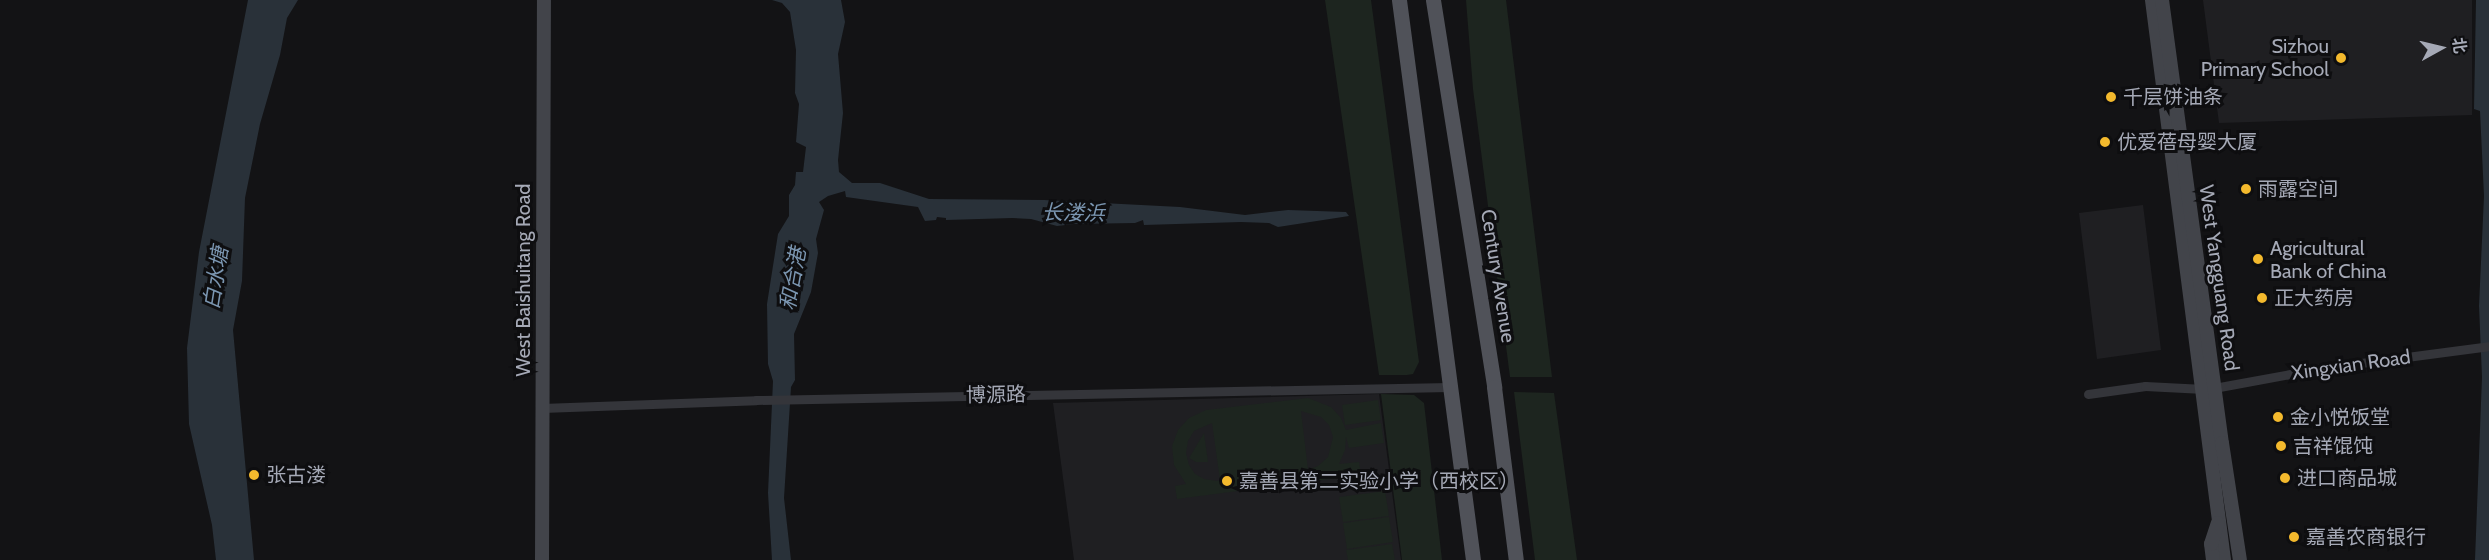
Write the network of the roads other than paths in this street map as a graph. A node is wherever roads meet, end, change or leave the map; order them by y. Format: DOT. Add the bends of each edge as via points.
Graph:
graph roads {
  1 [pos="544,0"];
  2 [pos="1399,0"];
  3 [pos="1433,0"];
  4 [pos="2152,0"];
  5 [pos="2162,0"];
  6 [pos="2489,346"];
  7 [pos="1450,387"];
  8 [pos="2209,388"];
  9 [pos="2088,394"];
  10 [pos="542,408"];
  11 [pos="2219,518"];
  12 [pos="1471,555"];
  13 [pos="2240,557"];
  14 [pos="542,560"];
  15 [pos="1516,560"];
  16 [pos="2213,560"];
  17 [pos="2224,560"];
  1 -- 10 [label="main road, West Baishuitang Road"];
  2 -- 7 [label="main road"];
  3 -- 15 [label="main road, Century Avenue" via="1494,387"];
  4 -- 8 [label="main road, West Yangguang Road"];
  5 -- 8 [label="main road, West Yangguang Road"];
  6 -- 8 [label="street, Xingxian Road"];
  7 -- 10 [label="street, 博源路" via="756,400"];
  7 -- 12 [label="main road"];
  8 -- 9 [label="street, Xingxian Road" via="2145,387"];
  8 -- 11 [label="main road, West Yangguang Road"];
  8 -- 13 [label="main road, West Yangguang Road"];
  10 -- 14 [label="main road, West Baishuitang Road"];
  11 -- 16 [label="main road" via="2211,544"];
  11 -- 17 [label="main road, West Yangguang Road"];
}
